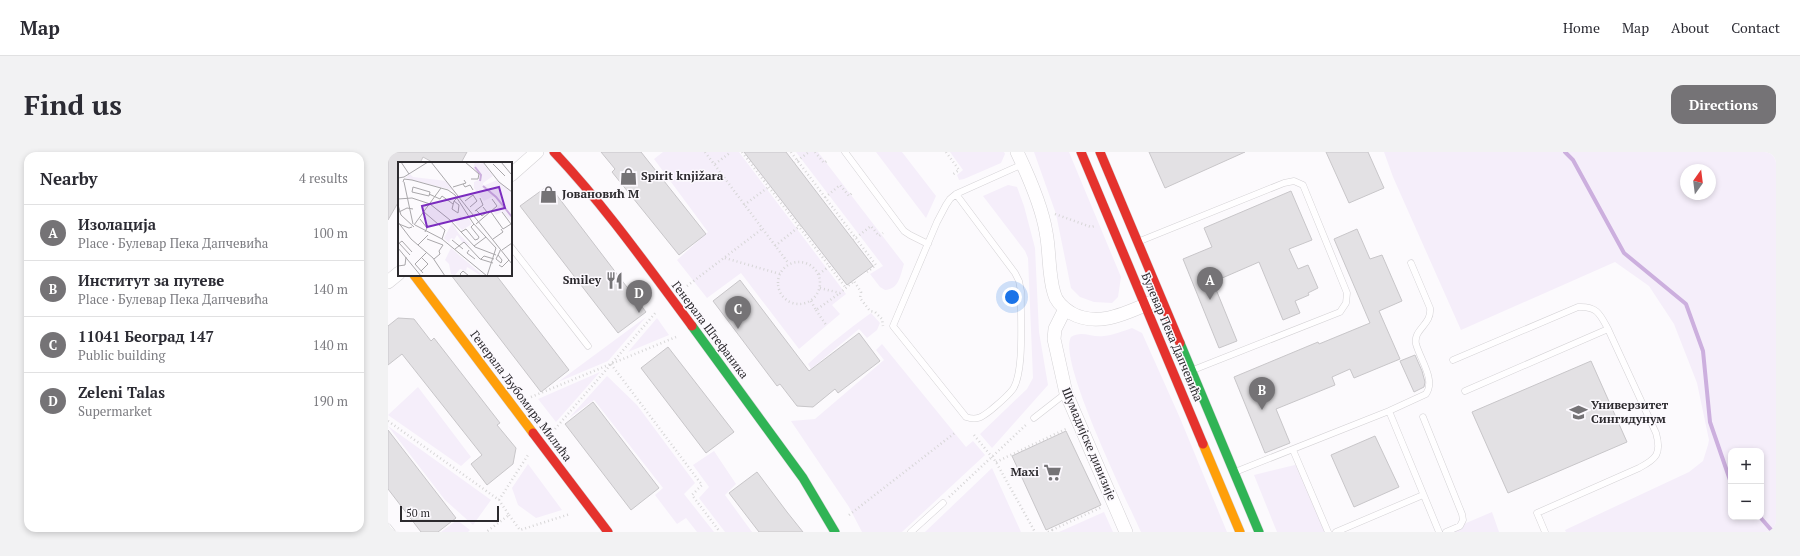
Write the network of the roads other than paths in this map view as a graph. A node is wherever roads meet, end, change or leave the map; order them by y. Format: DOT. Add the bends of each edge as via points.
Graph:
graph roads {
  1 [pos="537,152"];
  2 [pos="554,152"];
  3 [pos="845,152"];
  4 [pos="1081,152"];
  5 [pos="1100,152"];
  6 [pos="1020,158"];
  7 [pos="512,174"];
  8 [pos="956,194"];
  9 [pos="1137,242"];
  10 [pos="928,244"];
  11 [pos="512,248"];
  12 [pos="1411,263"];
  13 [pos="398,274"];
  14 [pos="415,276"];
  15 [pos="388,282"];
  16 [pos="1161,298"];
  17 [pos="1145,305"];
  18 [pos="1065,309"];
  19 [pos="1608,329"];
  20 [pos="588,346"];
  21 [pos="1453,360"];
  22 [pos="1192,370"];
  23 [pos="1465,390"];
  24 [pos="1066,393"];
  25 [pos="1389,411"];
  26 [pos="1423,417"];
  27 [pos="1034,418"];
  28 [pos="1293,450"];
  29 [pos="1233,473"];
  30 [pos="1423,495"];
  31 [pos="943,503"];
  32 [pos="388,527"];
  33 [pos="392,532"];
  34 [pos="608,532"];
  35 [pos="835,532"];
  36 [pos="911,532"];
  37 [pos="1126,532"];
  38 [pos="1240,532"];
  39 [pos="1259,532"];
  40 [pos="1328,532"];
  41 [pos="1336,532"];
  42 [pos="1439,532"];
  43 [pos="1446,532"];
  44 [pos="1545,532"];
  1 -- 7 [label="street"];
  2 -- 35 [label="street, Генерала Штефаника" via="602,206 713,354 803,478"];
  3 -- 10 [label="lane" via="904,231"];
  4 -- 17 [label="street, Булевар Пека Дапчевића"];
  5 -- 9 [label="street, Булевар Пека Дапчевића"];
  6 -- 8 [label="lane"];
  6 -- 18 [label="street" via="1046,231 1054,293"];
  8 -- 10 [label="lane" via="946,205"];
  8 -- 10 [label="lane" via="1019,282 1020,360 1016,383 1013,389 982,418 974,420 966,417 893,326"];
  9 -- 16 [label="street, Булевар Пека Дапчевића"];
  9 -- 22 [label="lane" via="1284,183 1294,181 1303,184 1347,293 1346,303 1340,312"];
  11 -- 20 [label="lane"];
  12 -- 25 [label="lane" via="1430,308 1429,320 1418,332 1416,343 1430,387 1426,394"];
  13 -- 15 [label="street"];
  14 -- 34 [label="street, Генерала Љубомира Милића"];
  16 -- 17 [label="street"];
  16 -- 22 [label="street, Булевар Пека Дапчевића"];
  17 -- 18 [label="street" via="1102,320 1081,317"];
  17 -- 38 [label="street, Булевар Пека Дапчевића"];
  18 -- 24 [label="street, Шумадијске дивизије" via="1055,329 1054,340"];
  19 -- 21 [label="lane" via="1594,308 1578,307"];
  19 -- 23 [label="lane"];
  19 -- 44 [label="lane" via="1656,434 1659,443 1658,454 1652,461 1639,468 1536,513"];
  22 -- 29 [label="street, Булевар Пека Дапчевића"];
  24 -- 27 [label="lane"];
  24 -- 37 [label="street, Шумадијске дивизије"];
  25 -- 28 [label="lane"];
  25 -- 30 [label="lane"];
  26 -- 43 [label="lane" via="1462,514 1460,526"];
  28 -- 29 [label="lane"];
  28 -- 40 [label="lane"];
  29 -- 39 [label="street, Булевар Пека Дапчевића"];
  30 -- 41 [label="lane"];
  30 -- 42 [label="lane"];
  31 -- 36 [label="lane"];
  32 -- 33 [label="lane"];
}
